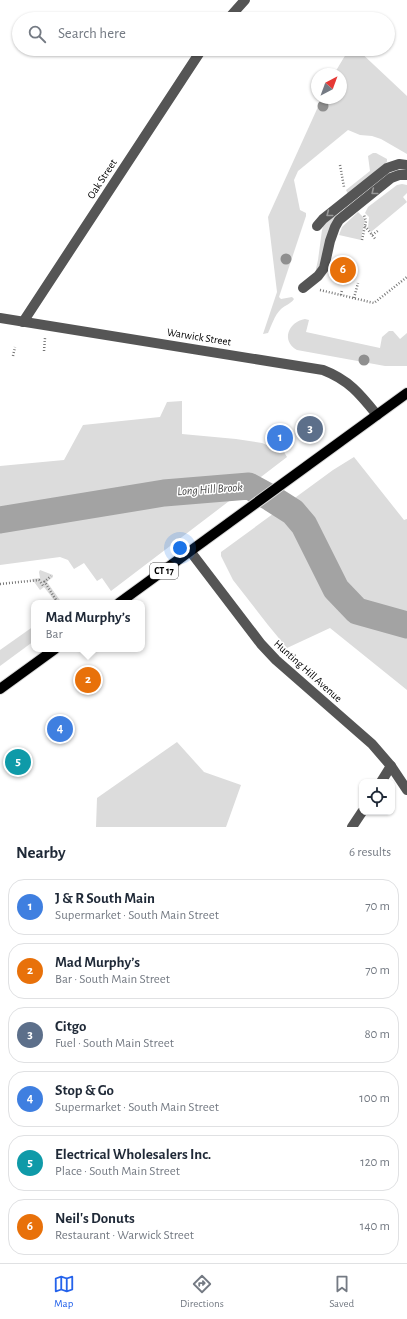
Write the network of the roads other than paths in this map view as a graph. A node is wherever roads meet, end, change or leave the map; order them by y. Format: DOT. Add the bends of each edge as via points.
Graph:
graph roads {
  1 [pos="245,0"];
  2 [pos="234,12"];
  3 [pos="197,56"];
  4 [pos="407,164"];
  5 [pos="407,175"];
  6 [pos="317,226"];
  7 [pos="303,288"];
  8 [pos="0,318"];
  9 [pos="23,322"];
  10 [pos="407,393"];
  11 [pos="377,415"];
  12 [pos="190,551"];
  13 [pos="122,600"];
  14 [pos="51,652"];
  15 [pos="0,689"];
  16 [pos="391,766"];
  17 [pos="383,779"];
  18 [pos="407,790"];
  19 [pos="360,815"];
  20 [pos="352,827"];
  1 -- 2 [label="street"];
  3 -- 9 [label="street, Oak Street"];
  4 -- 6 [label="street, one-way" via="387,168 322,218"];
  5 -- 7 [label="street, one-way" via="391,178 339,220 330,241 324,268"];
  8 -- 9 [label="street, Warwick Street"];
  9 -- 11 [label="street, Warwick Street" via="323,370 346,381"];
  10 -- 11 [label="main road, CT 17"];
  11 -- 12 [label="main road, CT 17"];
  12 -- 13 [label="main road, CT 17"];
  12 -- 16 [label="street, Hunting Hill Avenue" via="261,644 372,744"];
  14 -- 15 [label="main road"];
  16 -- 17 [label="street"];
  16 -- 18 [label="street, Hunting Hill Avenue"];
  19 -- 20 [label="street"];
}
